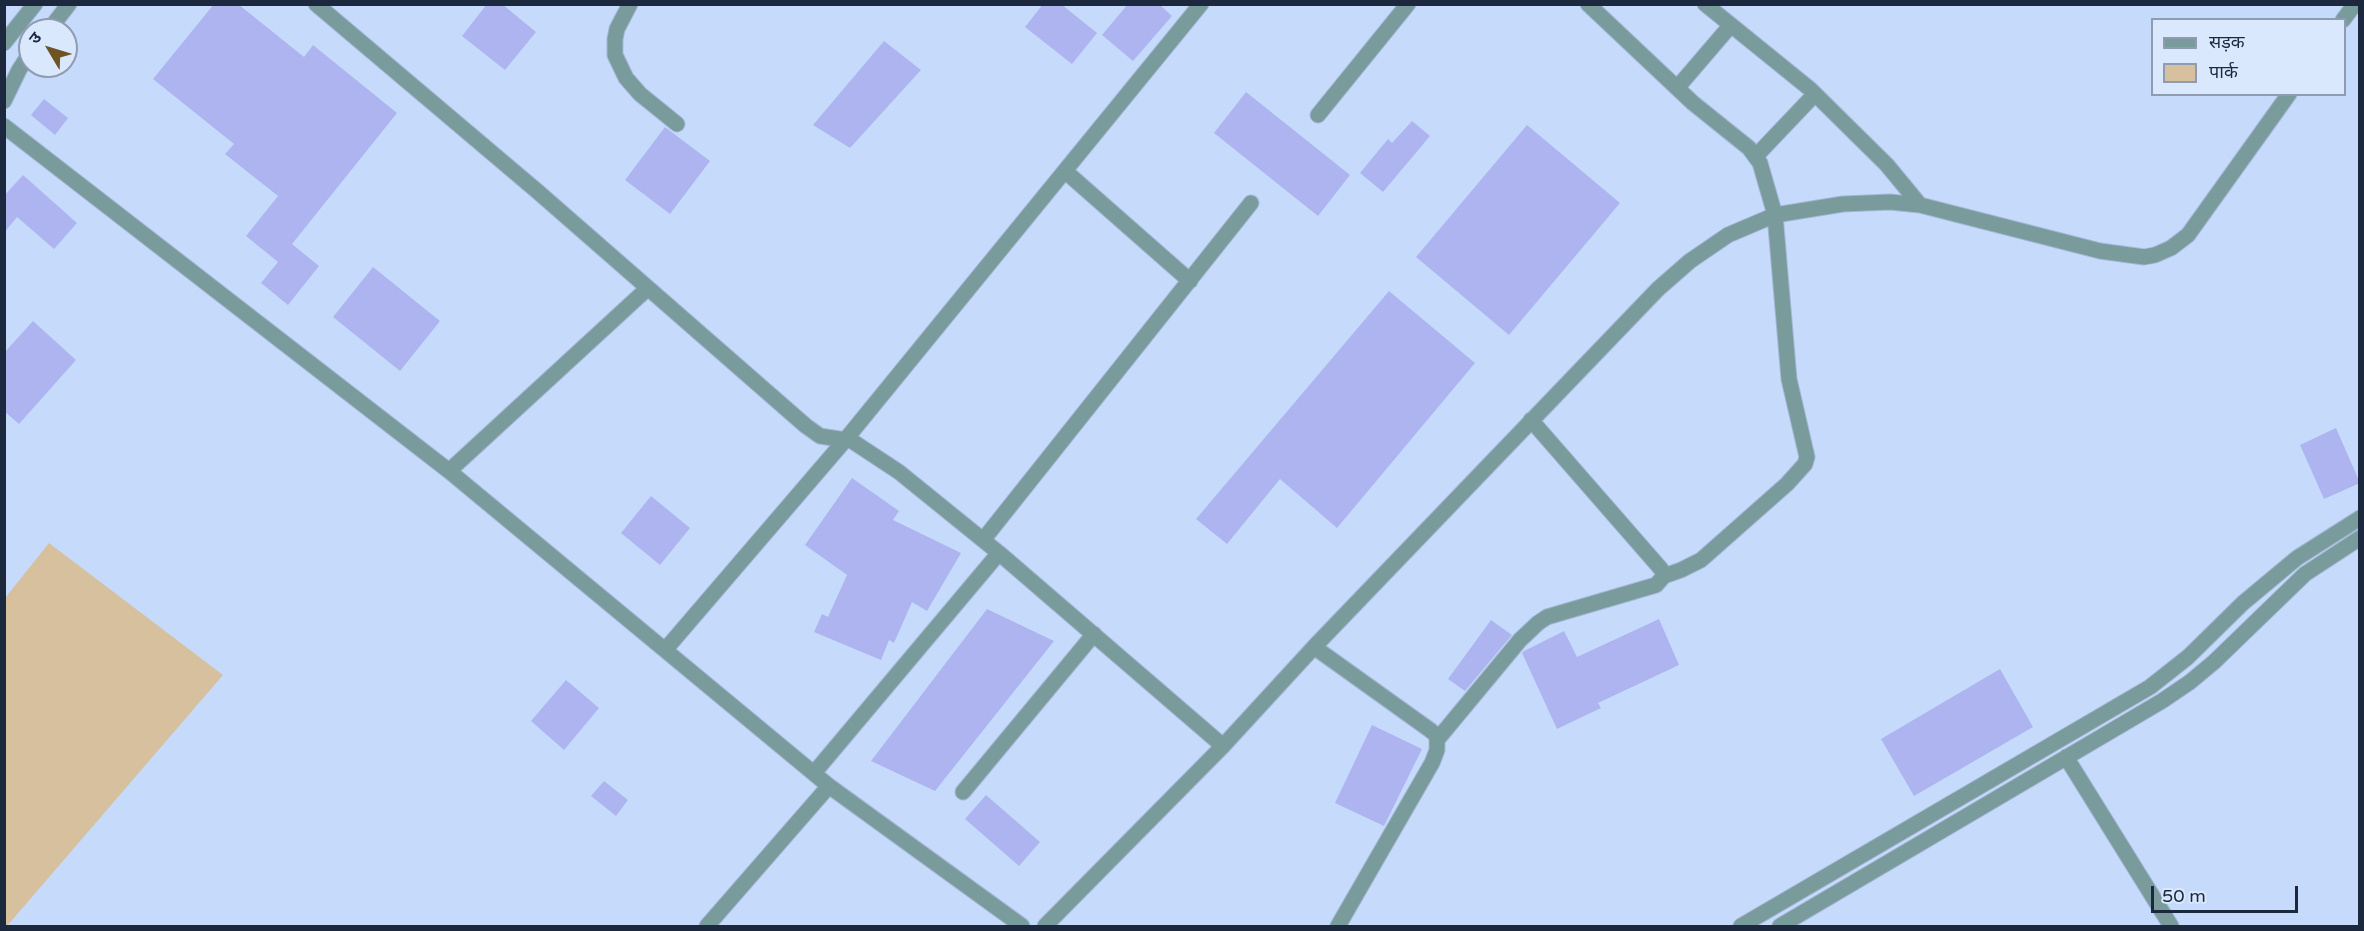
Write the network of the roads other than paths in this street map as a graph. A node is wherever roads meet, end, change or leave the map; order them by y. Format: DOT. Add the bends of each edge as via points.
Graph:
graph roads {
  1 [pos="35,4"];
  2 [pos="69,4"];
  3 [pos="316,4"];
  4 [pos="630,4"];
  5 [pos="1201,4"];
  6 [pos="1408,4"];
  7 [pos="1588,4"];
  8 [pos="1705,4"];
  9 [pos="2355,4"];
  10 [pos="58,18"];
  11 [pos="2344,18"];
  12 [pos="1731,25"];
  13 [pos="4,43"];
  14 [pos="18,72"];
  15 [pos="1677,88"];
  16 [pos="1815,94"];
  17 [pos="2288,96"];
  18 [pos="4,101"];
  19 [pos="1318,115"];
  20 [pos="677,124"];
  21 [pos="4,126"];
  22 [pos="1756,156"];
  23 [pos="1065,171"];
  24 [pos="1251,203"];
  25 [pos="1920,205"];
  26 [pos="1775,215"];
  27 [pos="1190,281"];
  28 [pos="648,288"];
  29 [pos="1532,420"];
  30 [pos="846,439"];
  31 [pos="449,471"];
  32 [pos="2360,518"];
  33 [pos="2360,538"];
  34 [pos="983,540"];
  35 [pos="999,553"];
  36 [pos="1664,576"];
  37 [pos="1094,634"];
  38 [pos="1314,647"];
  39 [pos="664,650"];
  40 [pos="1437,740"];
  41 [pos="1223,746"];
  42 [pos="2066,757"];
  43 [pos="813,773"];
  44 [pos="829,786"];
  45 [pos="963,792"];
  46 [pos="707,927"];
  47 [pos="1022,927"];
  48 [pos="1045,927"];
  49 [pos="1338,927"];
  50 [pos="1741,927"];
  51 [pos="1780,927"];
  52 [pos="2171,927"];
  1 -- 13 [label="street"];
  2 -- 10 [label="street"];
  3 -- 28 [label="street"];
  4 -- 20 [label="street" via="617,29 615,55 633,86"];
  5 -- 23 [label="street"];
  6 -- 19 [label="street"];
  7 -- 15 [label="street"];
  8 -- 12 [label="street"];
  9 -- 11 [label="street"];
  12 -- 15 [label="street"];
  12 -- 16 [label="street"];
  14 -- 18 [label="street"];
  15 -- 22 [label="street"];
  16 -- 22 [label="street"];
  16 -- 25 [label="street" via="1887,165"];
  17 -- 25 [label="street" via="2188,235 2155,255 2144,257 2090,249"];
  21 -- 31 [label="street"];
  22 -- 26 [label="street"];
  23 -- 27 [label="street"];
  23 -- 30 [label="street"];
  24 -- 27 [label="street"];
  25 -- 26 [label="street" via="1844,204"];
  26 -- 29 [label="street" via="1728,235 1690,261"];
  26 -- 36 [label="street" via="1789,379 1807,458 1788,484 1701,560"];
  27 -- 34 [label="street"];
  28 -- 30 [label="street" via="816,434"];
  28 -- 31 [label="street"];
  29 -- 36 [label="street"];
  29 -- 38 [label="street"];
  30 -- 34 [label="street" via="899,472"];
  30 -- 39 [label="street"];
  31 -- 39 [label="street"];
  32 -- 50 [label="street" via="2297,558 2150,687"];
  33 -- 42 [label="street" via="2305,574 2190,682"];
  34 -- 35 [label="street"];
  35 -- 37 [label="street"];
  35 -- 43 [label="street"];
  36 -- 40 [label="street" via="1656,585 1538,623"];
  37 -- 41 [label="street"];
  37 -- 45 [label="street"];
  38 -- 40 [label="street" via="1430,730"];
  38 -- 41 [label="street"];
  39 -- 43 [label="street"];
  40 -- 49 [label="street" via="1432,763"];
  41 -- 48 [label="street"];
  42 -- 51 [label="street"];
  42 -- 52 [label="street"];
  43 -- 44 [label="street"];
  44 -- 46 [label="street"];
  44 -- 47 [label="street"];
}
